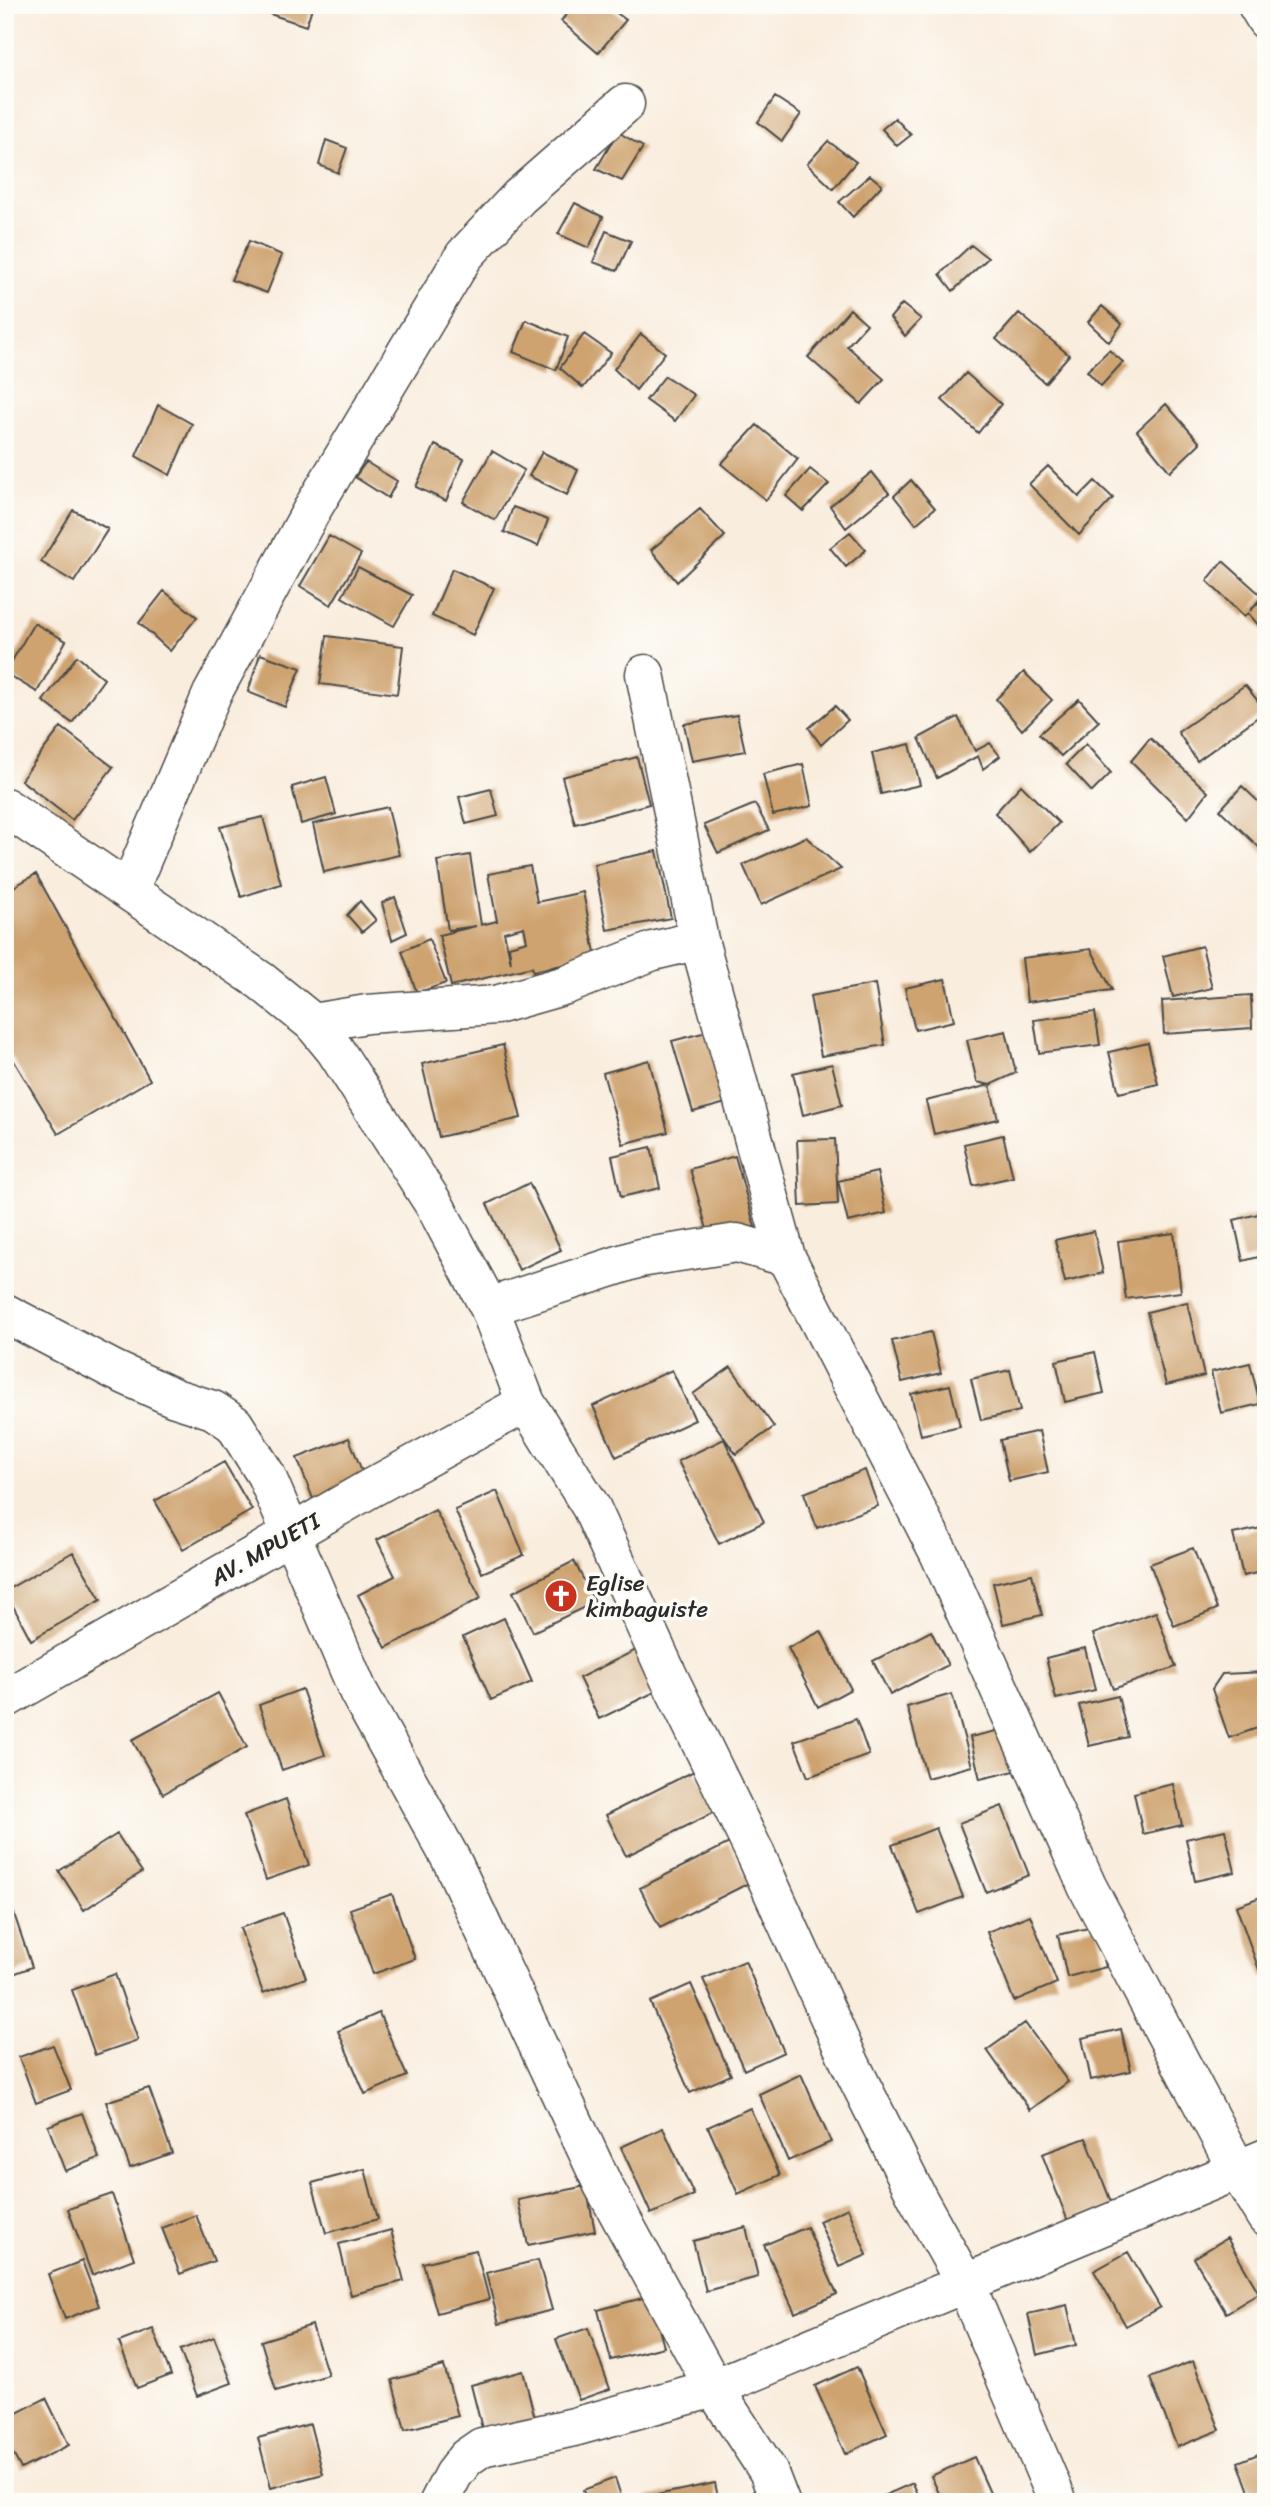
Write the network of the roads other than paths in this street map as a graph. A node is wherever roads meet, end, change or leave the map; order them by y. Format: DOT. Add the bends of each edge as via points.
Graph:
graph roads {
  1 [pos="625,104"];
  2 [pos="646,674"];
  3 [pos="5,807"];
  4 [pos="129,890"];
  5 [pos="699,940"];
  6 [pos="313,1023"];
  7 [pos="786,1257"];
  8 [pos="489,1307"];
  9 [pos="5,1313"];
  10 [pos="526,1403"];
  11 [pos="291,1534"];
  12 [pos="5,1699"];
  13 [pos="1252,2165"];
  14 [pos="1266,2217"];
  15 [pos="966,2285"];
  16 [pos="714,2388"];
  17 [pos="439,2502"];
  18 [pos="780,2502"];
  19 [pos="1058,2502"];
  1 -- 4 [label="street" via="519,197 464,256 314,506 212,694"];
  2 -- 5 [label="street"];
  3 -- 4 [label="street"];
  4 -- 6 [label="street" via="261,981"];
  5 -- 6 [label="street" via="653,951 566,985 496,1005 367,1013"];
  5 -- 7 [label="street"];
  6 -- 8 [label="street" via="435,1206"];
  7 -- 8 [label="street" via="737,1243 640,1258"];
  7 -- 13 [label="street" via="940,1553 1087,1886"];
  8 -- 10 [label="street"];
  9 -- 11 [label="street" via="114,1370 213,1410 234,1424 266,1475"];
  10 -- 11 [label="street, AV. MPUETI"];
  10 -- 15 [label="street" via="592,1507 850,2063"];
  11 -- 12 [label="street, AV. MPUETI"];
  11 -- 16 [label="street" via="358,1691 452,1861 603,2185"];
  13 -- 14 [label="street"];
  13 -- 15 [label="street"];
  15 -- 16 [label="street"];
  15 -- 19 [label="street"];
  16 -- 17 [label="street" via="482,2447 466,2458"];
  16 -- 18 [label="street" via="768,2471"];
}
